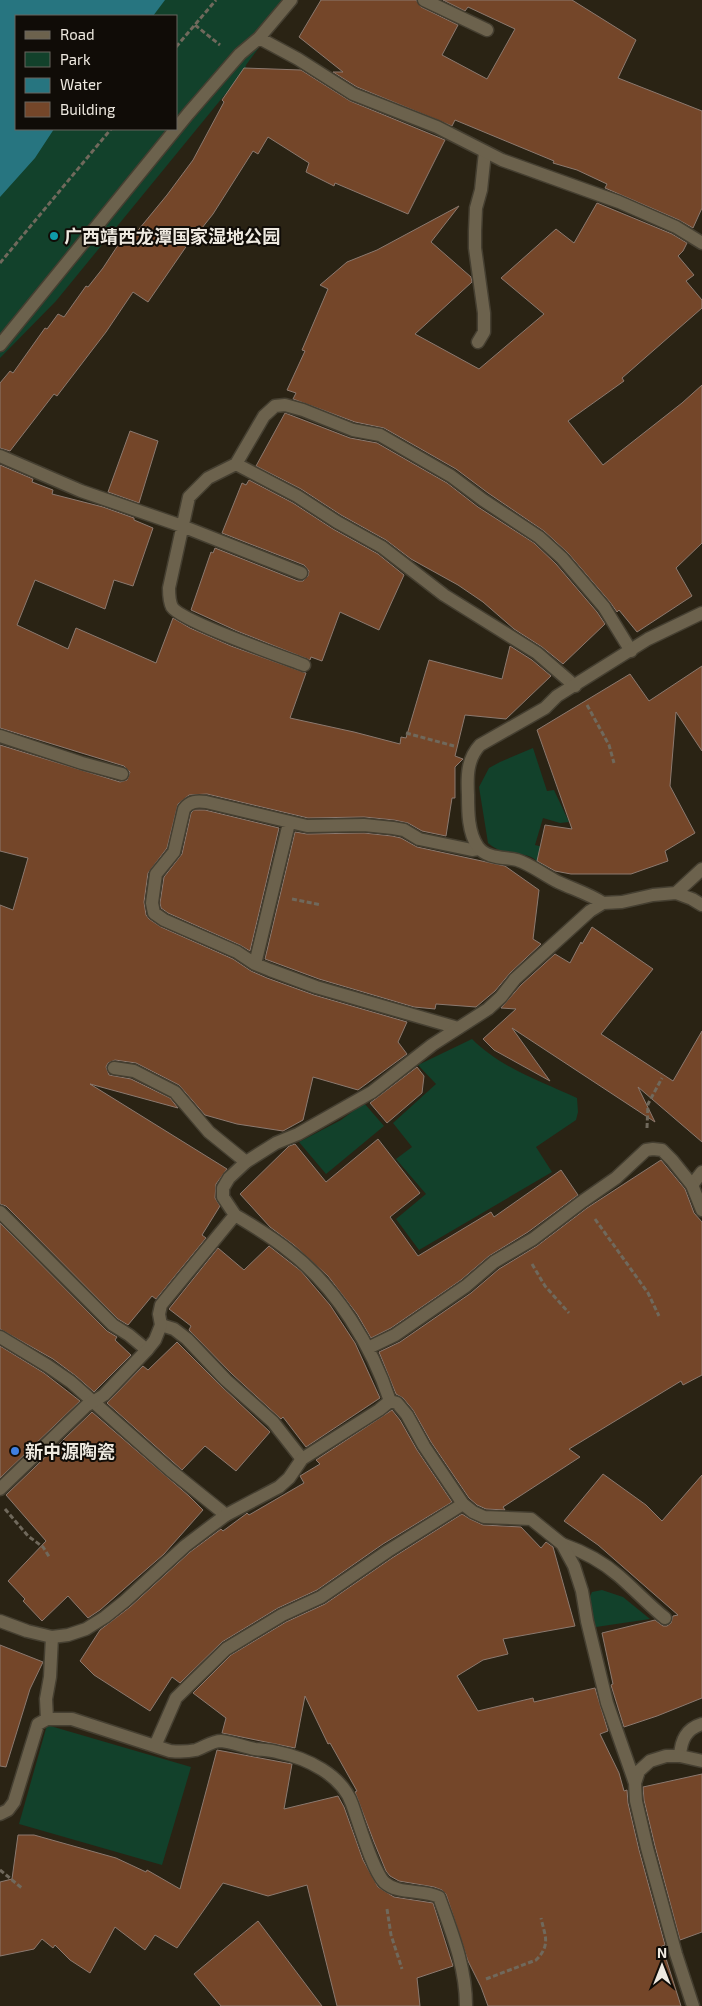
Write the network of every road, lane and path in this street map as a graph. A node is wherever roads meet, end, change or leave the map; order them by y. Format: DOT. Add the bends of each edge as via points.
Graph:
graph roads {
  1 [pos="216,0"];
  2 [pos="291,0"];
  3 [pos="424,0"];
  4 [pos="195,25"];
  5 [pos="487,30"];
  6 [pos="259,38"];
  7 [pos="178,46"];
  8 [pos="223,48"];
  9 [pos="178,126"];
  10 [pos="109,130"];
  11 [pos="175,130"];
  12 [pos="485,152"];
  13 [pos="702,243"];
  14 [pos="0,263"];
  15 [pos="478,342"];
  16 [pos="0,345"];
  17 [pos="0,456"];
  18 [pos="236,464"];
  19 [pos="182,526"];
  20 [pos="300,573"];
  21 [pos="702,613"];
  22 [pos="631,651"];
  23 [pos="304,665"];
  24 [pos="575,686"];
  25 [pos="406,732"];
  26 [pos="0,736"];
  27 [pos="474,751"];
  28 [pos="614,763"];
  29 [pos="122,774"];
  30 [pos="288,823"];
  31 [pos="479,849"];
  32 [pos="702,869"];
  33 [pos="676,893"];
  34 [pos="273,894"];
  35 [pos="603,903"];
  36 [pos="321,905"];
  37 [pos="702,905"];
  38 [pos="255,964"];
  39 [pos="458,1028"];
  40 [pos="114,1068"];
  41 [pos="662,1078"];
  42 [pos="653,1149"];
  43 [pos="246,1162"];
  44 [pos="702,1172"];
  45 [pos="692,1185"];
  46 [pos="582,1201"];
  47 [pos="702,1210"];
  48 [pos="0,1212"];
  49 [pos="235,1215"];
  50 [pos="522,1244"];
  51 [pos="569,1313"];
  52 [pos="659,1316"];
  53 [pos="161,1325"];
  54 [pos="0,1337"];
  55 [pos="368,1348"];
  56 [pos="147,1350"];
  57 [pos="390,1401"];
  58 [pos="94,1402"];
  59 [pos="302,1460"];
  60 [pos="0,1489"];
  61 [pos="0,1501"];
  62 [pos="463,1504"];
  63 [pos="226,1515"];
  64 [pos="562,1544"];
  65 [pos="50,1558"];
  66 [pos="665,1618"];
  67 [pos="0,1621"];
  68 [pos="52,1638"];
  69 [pos="47,1719"];
  70 [pos="702,1724"];
  71 [pos="155,1746"];
  72 [pos="680,1756"];
  73 [pos="702,1761"];
  74 [pos="636,1783"];
  75 [pos="0,1814"];
  76 [pos="0,1870"];
  77 [pos="394,1887"];
  78 [pos="23,1889"];
  79 [pos="541,1918"];
  80 [pos="402,1969"];
  81 [pos="466,1984"];
  82 [pos="466,2006"];
  83 [pos="694,2006"];
  1 -- 4 [label="path"];
  2 -- 6 [label="street"];
  3 -- 5 [label="street"];
  4 -- 7 [label="path"];
  4 -- 8 [label="path"];
  6 -- 9 [label="street" via="240,54"];
  6 -- 12 [label="street" via="353,94 437,127"];
  10 -- 14 [label="path"];
  11 -- 16 [label="street"];
  12 -- 13 [label="street" via="619,202 676,227"];
  12 -- 15 [label="street" via="475,248 484,313 484,332"];
  17 -- 19 [label="street" via="81,491"];
  18 -- 19 [label="street" via="208,478 189,497"];
  18 -- 22 [label="street" via="264,416 275,406 285,405 353,430 380,435 451,476 539,537 586,583"];
  18 -- 24 [label="street" via="382,547 444,595 537,654"];
  19 -- 20 [label="street"];
  19 -- 23 [label="street" via="169,588 172,608 197,622"];
  21 -- 22 [label="street" via="670,627"];
  22 -- 24 [label="street"];
  24 -- 27 [label="street" via="517,725 480,744"];
  24 -- 28 [label="path" via="610,744"];
  25 -- 27 [label="path"];
  26 -- 29 [label="street"];
  27 -- 31 [label="street" via="469,761 468,793 471,829"];
  30 -- 31 [label="street" via="379,826 404,830 419,839"];
  30 -- 34 [label="street"];
  30 -- 38 [label="street" via="206,802 188,803 174,852 156,874 152,903 154,913 237,952"];
  31 -- 35 [label="street" via="486,854 528,865"];
  32 -- 33 [label="street"];
  33 -- 35 [label="street"];
  33 -- 37 [label="street"];
  34 -- 36 [label="path"];
  34 -- 38 [label="street"];
  35 -- 39 [label="street" via="565,932 488,1009"];
  38 -- 39 [label="street" via="316,987"];
  39 -- 43 [label="street" via="372,1092"];
  40 -- 43 [label="street" via="134,1071 176,1092 209,1132"];
  41 -- 42 [label="path" via="647,1111"];
  42 -- 45 [label="street" via="662,1150"];
  42 -- 46 [label="street" via="646,1150 616,1178"];
  43 -- 49 [label="street" via="223,1188 223,1197"];
  44 -- 45 [label="street"];
  45 -- 47 [label="street"];
  46 -- 50 [label="street"];
  46 -- 52 [label="path" via="648,1294"];
  48 -- 56 [label="street" via="113,1325"];
  49 -- 53 [label="street" via="162,1306 159,1314"];
  49 -- 55 [label="street" via="290,1251 314,1275 344,1310"];
  50 -- 51 [label="path" via="546,1286"];
  50 -- 55 [label="street" via="395,1335"];
  53 -- 56 [label="street"];
  53 -- 59 [label="street" via="174,1329 187,1339 273,1422"];
  54 -- 58 [label="street" via="48,1366"];
  55 -- 57 [label="street"];
  56 -- 58 [label="street"];
  57 -- 59 [label="street"];
  57 -- 62 [label="street" via="397,1403 407,1415"];
  58 -- 60 [label="street"];
  58 -- 63 [label="street"];
  59 -- 63 [label="street" via="279,1486"];
  61 -- 65 [label="path"];
  62 -- 64 [label="street" via="484,1517 531,1519"];
  62 -- 71 [label="street" via="321,1597 282,1615 226,1649 176,1698"];
  63 -- 68 [label="street" via="185,1546 105,1617 86,1629"];
  64 -- 66 [label="street" via="582,1552 618,1575"];
  64 -- 74 [label="street" via="582,1591 607,1702"];
  67 -- 68 [label="street"];
  68 -- 69 [label="street"];
  69 -- 71 [label="street" via="72,1719"];
  69 -- 75 [label="street" via="38,1724 14,1802"];
  70 -- 72 [label="street" via="683,1736"];
  71 -- 77 [label="street" via="185,1752 220,1741 278,1752 316,1766 346,1792 377,1870 385,1882"];
  72 -- 73 [label="street"];
  72 -- 74 [label="street" via="650,1761 639,1771"];
  74 -- 83 [label="street" via="636,1801 647,1848"];
  76 -- 78 [label="path"];
  77 -- 80 [label="path" via="389,1894 387,1918"];
  77 -- 81 [label="street" via="439,1897"];
  79 -- 81 [label="path" via="546,1949 536,1960"];
  81 -- 82 [label="street"];
}
